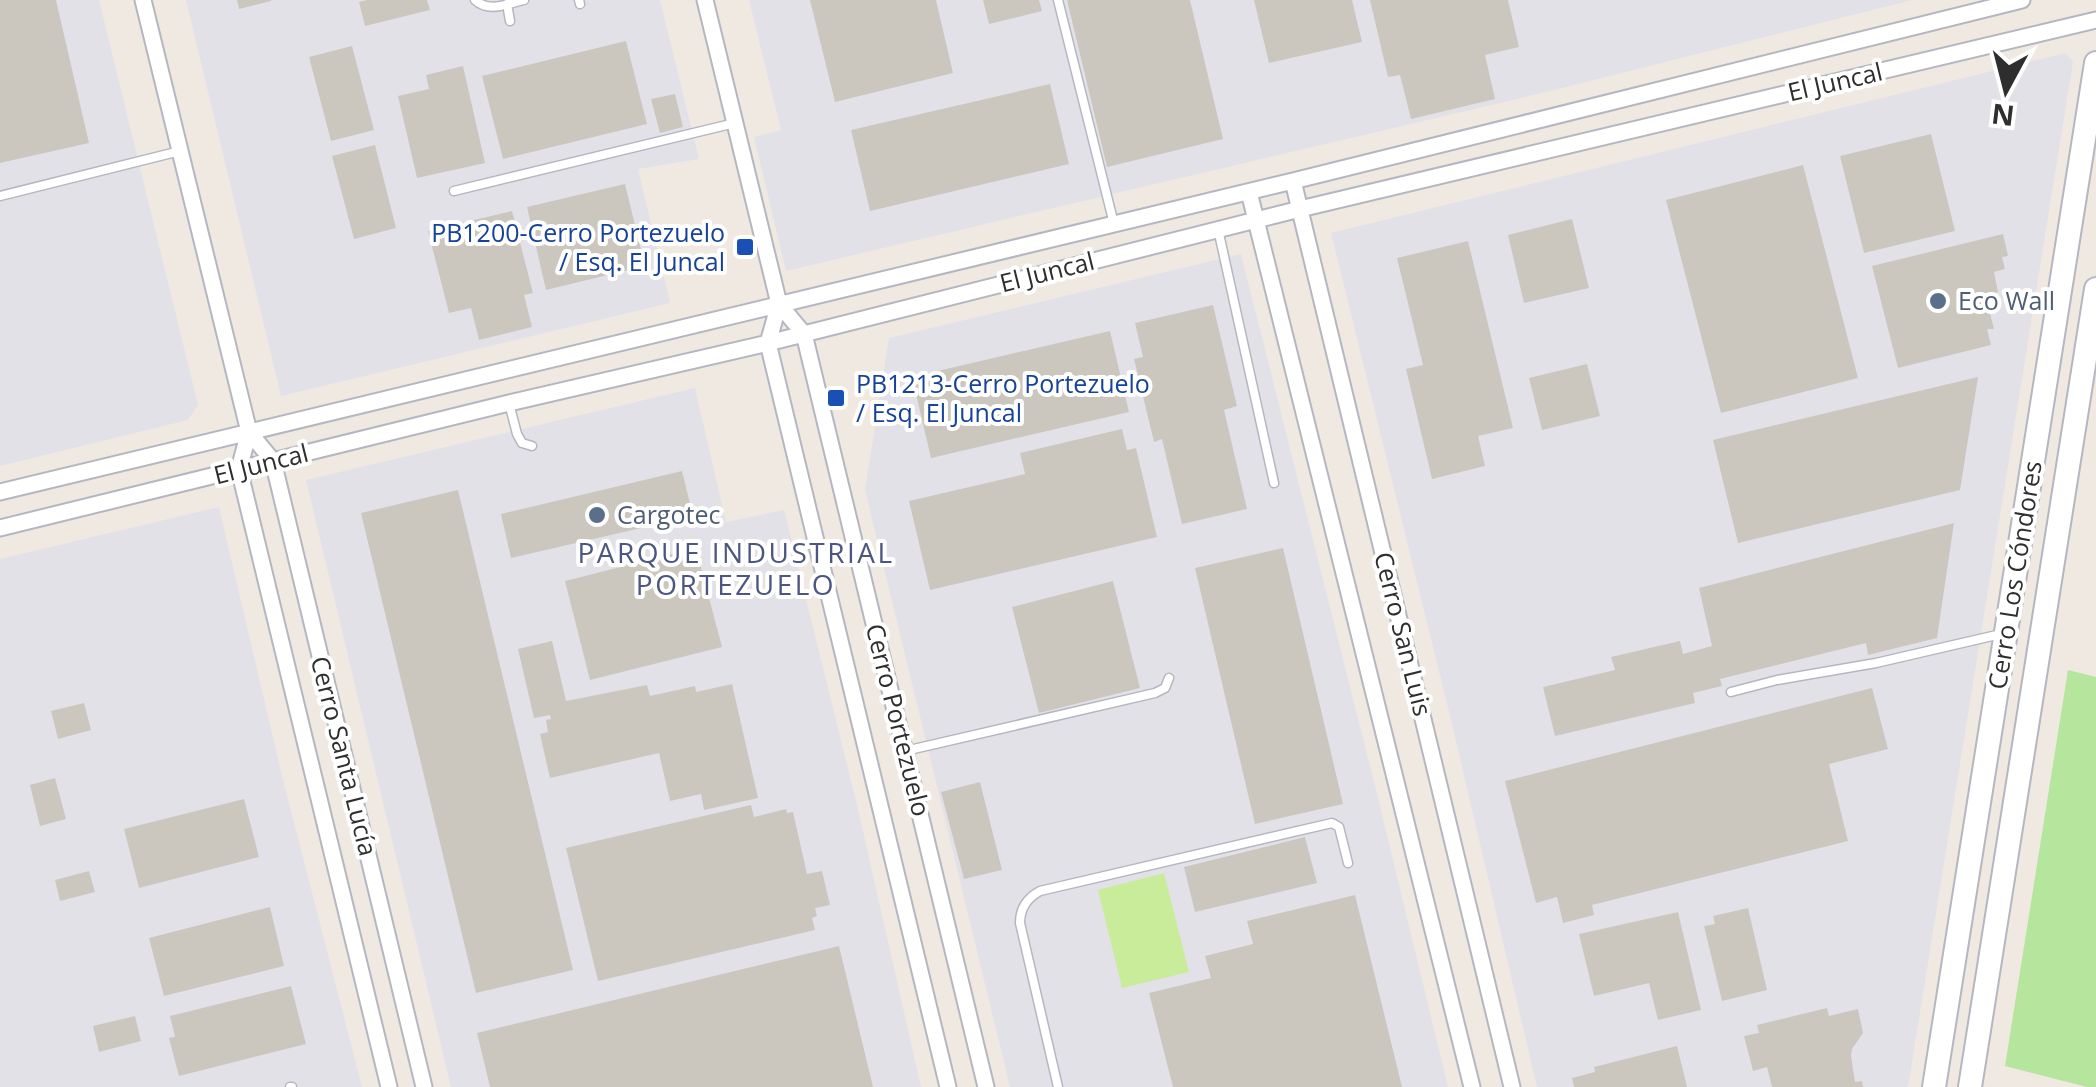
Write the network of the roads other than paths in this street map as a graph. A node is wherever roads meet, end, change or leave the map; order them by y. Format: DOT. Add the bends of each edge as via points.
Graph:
graph roads {
  1 [pos="143,0"];
  2 [pos="474,0"];
  3 [pos="524,0"];
  4 [pos="705,0"];
  5 [pos="1058,0"];
  6 [pos="2022,0"];
  7 [pos="506,4"];
  8 [pos="2096,20"];
  9 [pos="510,21"];
  10 [pos="2096,63"];
  11 [pos="735,123"];
  12 [pos="180,150"];
  13 [pos="1293,181"];
  14 [pos="454,191"];
  15 [pos="1249,192"];
  16 [pos="0,196"];
  17 [pos="1300,208"];
  18 [pos="1256,220"];
  19 [pos="1114,224"];
  20 [pos="1218,228"];
  21 [pos="2096,289"];
  22 [pos="778,304"];
  23 [pos="804,334"];
  24 [pos="768,343"];
  25 [pos="510,403"];
  26 [pos="249,432"];
  27 [pos="532,446"];
  28 [pos="273,461"];
  29 [pos="240,469"];
  30 [pos="1274,483"];
  31 [pos="0,492"];
  32 [pos="0,528"];
  33 [pos="2006,633"];
  34 [pos="1169,678"];
  35 [pos="1731,692"];
  36 [pos="905,751"];
  37 [pos="1348,863"];
  38 [pos="389,1087"];
  39 [pos="424,1087"];
  40 [pos="948,1087"];
  41 [pos="986,1087"];
  42 [pos="1058,1087"];
  43 [pos="1472,1087"];
  44 [pos="1512,1087"];
  45 [pos="1934,1087"];
  46 [pos="1970,1087"];
  1 -- 12 [label="street, Cerro Santa Lucía"];
  2 -- 7 [label="lane" via="490,8"];
  3 -- 7 [label="lane"];
  4 -- 11 [label="street, Cerro Portezuelo"];
  5 -- 19 [label="lane"];
  6 -- 13 [label="street, El Juncal"];
  7 -- 9 [label="lane"];
  8 -- 17 [label="street, El Juncal"];
  10 -- 33 [label="street, Cerro Los Cóndores"];
  11 -- 14 [label="lane"];
  11 -- 22 [label="street, Cerro Portezuelo"];
  12 -- 16 [label="lane"];
  12 -- 26 [label="street, Cerro Santa Lucía"];
  13 -- 15 [label="street, El Juncal"];
  13 -- 17 [label="street, Cerro San Luis"];
  15 -- 18 [label="street, Cerro San Luis"];
  15 -- 19 [label="street, El Juncal"];
  17 -- 18 [label="street, El Juncal"];
  17 -- 44 [label="street, Cerro San Luis"];
  18 -- 20 [label="street, El Juncal"];
  18 -- 43 [label="street, Cerro San Luis"];
  19 -- 22 [label="street, El Juncal"];
  20 -- 23 [label="street, El Juncal"];
  20 -- 30 [label="lane"];
  21 -- 46 [label="street, Cerro Los Cóndores"];
  22 -- 23 [label="street, Cerro Portezuelo"];
  22 -- 24 [label="street, Cerro Portezuelo"];
  22 -- 26 [label="street, El Juncal"];
  23 -- 24 [label="street, El Juncal"];
  23 -- 36 [label="street, Cerro Portezuelo"];
  24 -- 25 [label="street, El Juncal"];
  24 -- 40 [label="street, Cerro Portezuelo"];
  25 -- 27 [label="lane" via="522,444"];
  25 -- 28 [label="street, El Juncal"];
  26 -- 28 [label="street, Cerro Santa Lucía"];
  26 -- 29 [label="street, Cerro Santa Lucía"];
  26 -- 31 [label="street, El Juncal"];
  28 -- 29 [label="street, El Juncal"];
  28 -- 39 [label="street, Cerro Santa Lucía"];
  29 -- 32 [label="street, El Juncal"];
  29 -- 38 [label="street, Cerro Santa Lucía"];
  33 -- 35 [label="lane"];
  33 -- 45 [label="street, Cerro Los Cóndores"];
  34 -- 36 [label="lane" via="1156,693"];
  36 -- 41 [label="street, Cerro Portezuelo"];
  37 -- 42 [label="lane" via="1332,823 1032,896 1020,923"];
}
